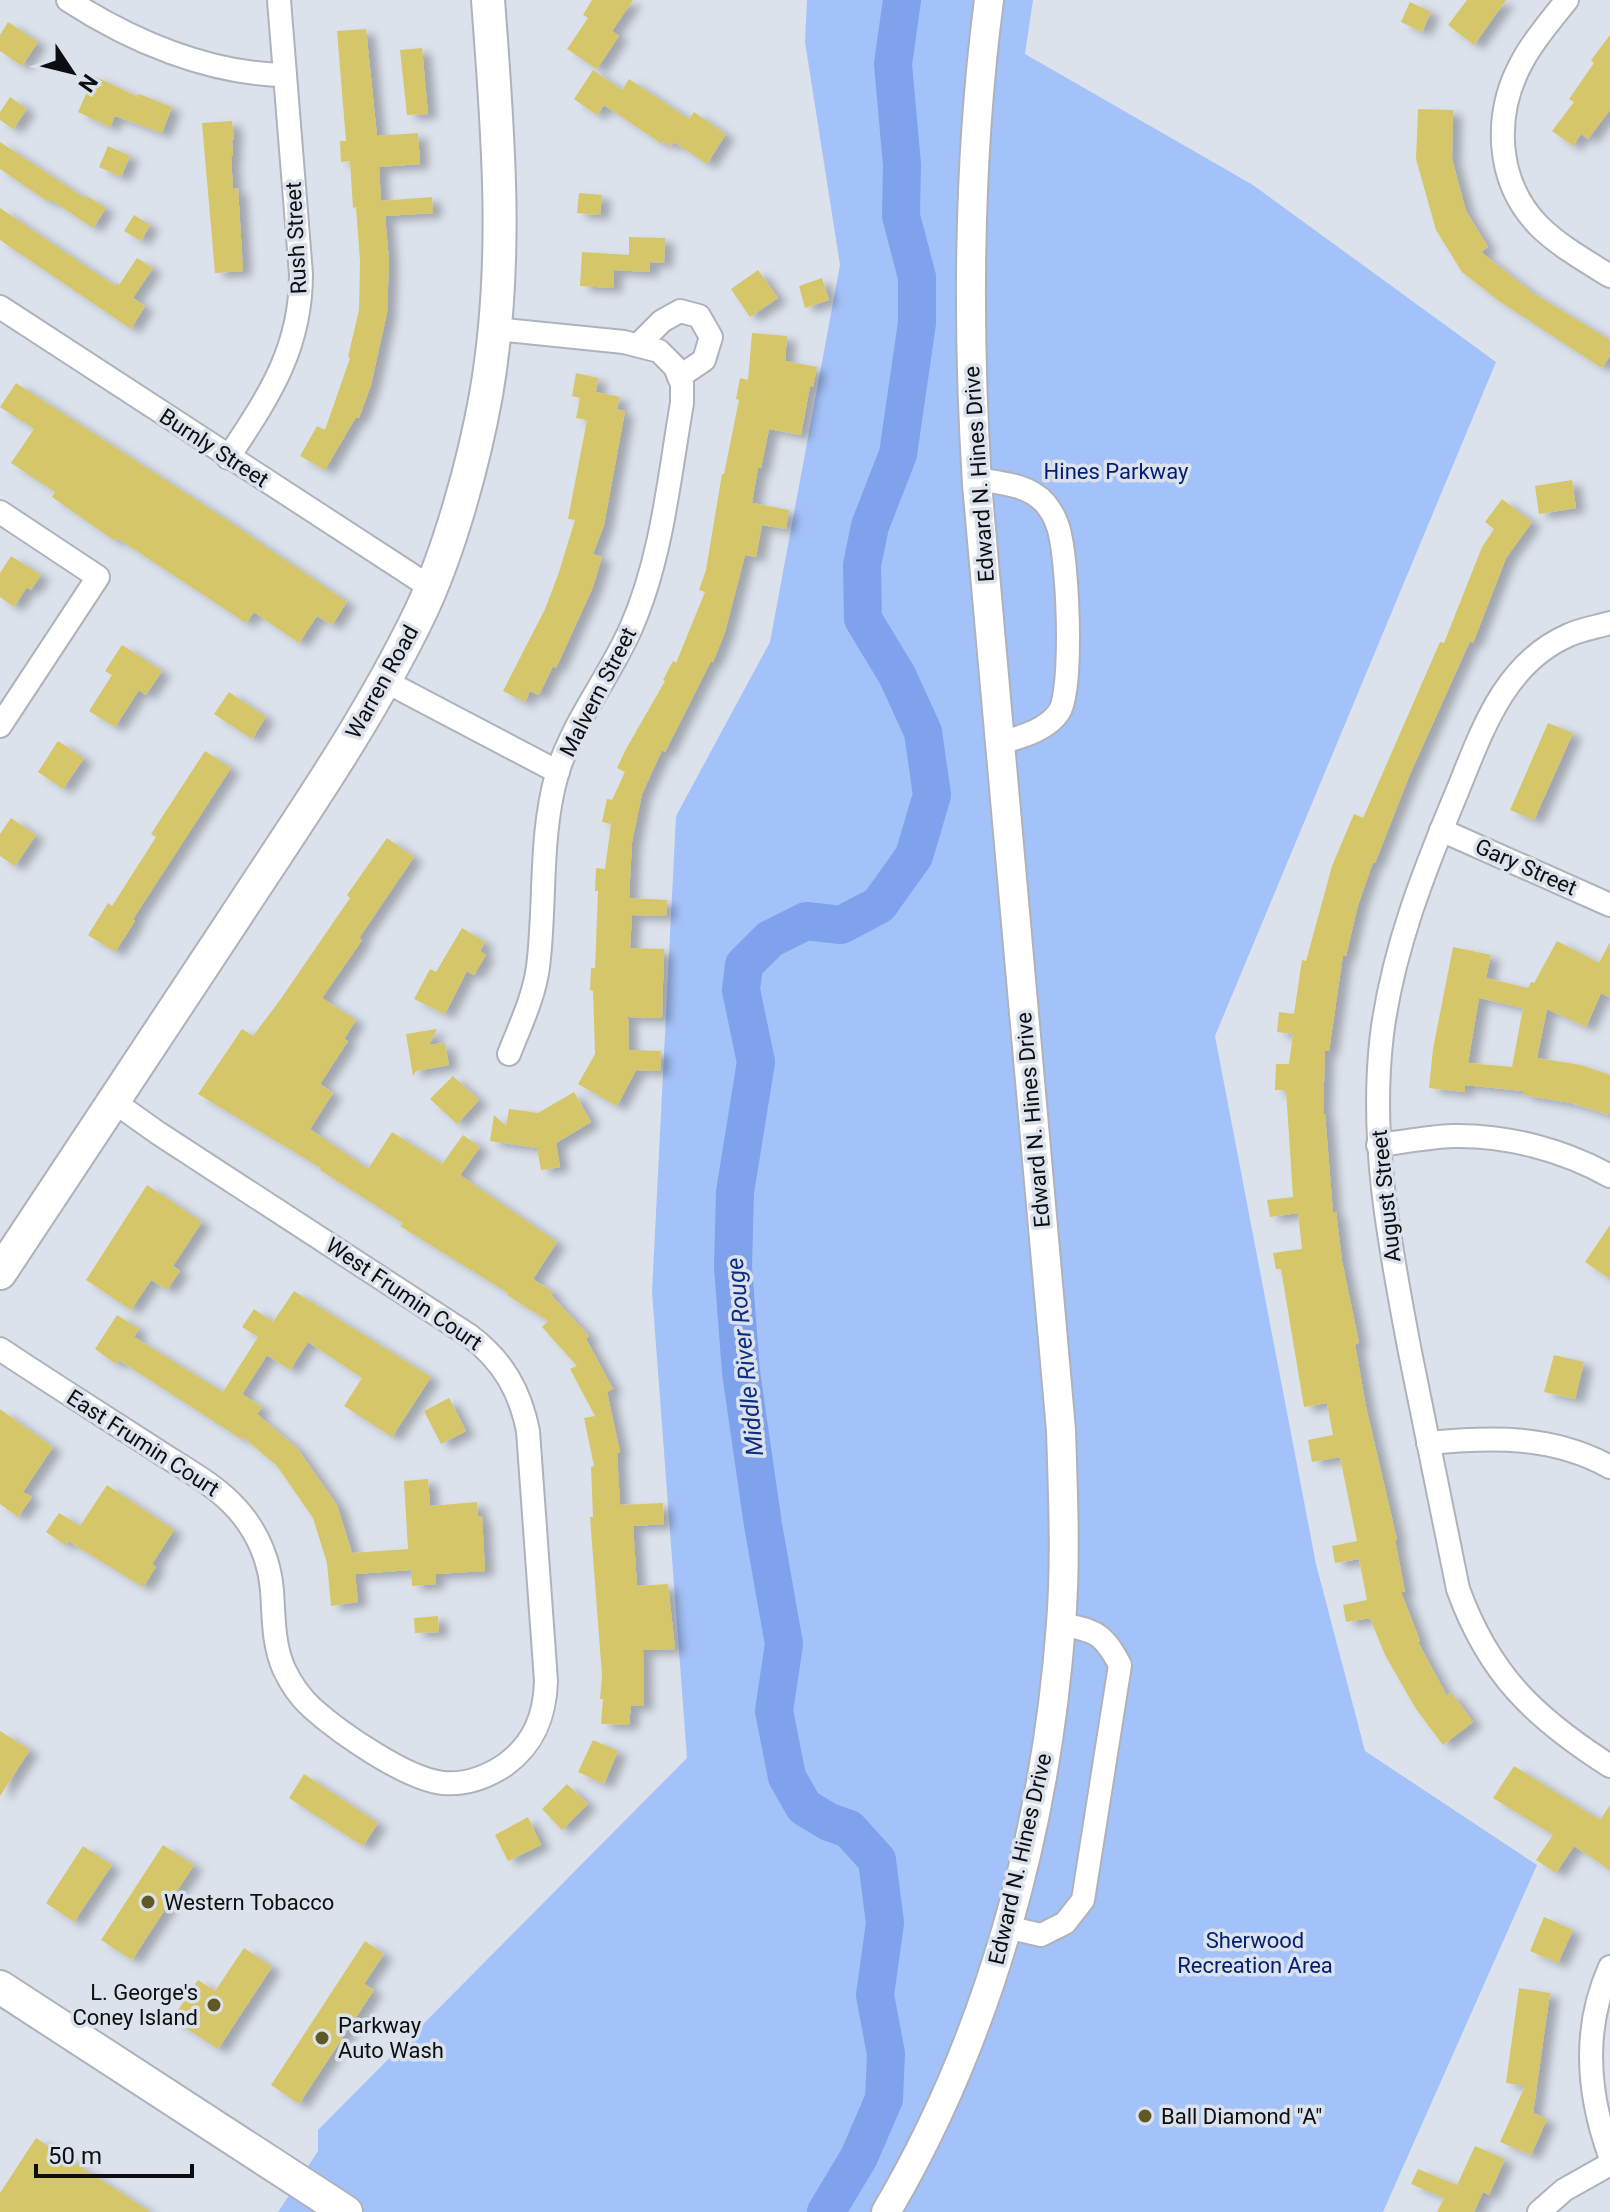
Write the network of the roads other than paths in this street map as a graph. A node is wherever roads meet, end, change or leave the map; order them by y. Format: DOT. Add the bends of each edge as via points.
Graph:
graph roads {
  1 [pos="68,0"];
  2 [pos="279,0"];
  3 [pos="488,0"];
  4 [pos="989,0"];
  5 [pos="1567,0"];
  6 [pos="285,75"];
  7 [pos="1610,276"];
  8 [pos="0,307"];
  9 [pos="496,329"];
  10 [pos="639,344"];
  11 [pos="679,377"];
  12 [pos="228,458"];
  13 [pos="977,479"];
  14 [pos="0,512"];
  15 [pos="430,587"];
  16 [pos="1600,626"];
  17 [pos="385,681"];
  18 [pos="0,726"];
  19 [pos="1000,743"];
  20 [pos="558,772"];
  21 [pos="1441,830"];
  22 [pos="1610,905"];
  23 [pos="509,1054"];
  24 [pos="113,1101"];
  25 [pos="1378,1145"];
  26 [pos="1610,1176"];
  27 [pos="0,1273"];
  28 [pos="0,1349"];
  29 [pos="1428,1443"];
  30 [pos="1610,1467"];
  31 [pos="540,1586"];
  32 [pos="1061,1624"];
  33 [pos="1610,1766"];
  34 [pos="1006,1927"];
  35 [pos="1610,1967"];
  36 [pos="0,1987"];
  37 [pos="1610,2156"];
  38 [pos="1610,2164"];
  39 [pos="346,2212"];
  40 [pos="886,2212"];
  41 [pos="1539,2212"];
  1 -- 6 [label="street" via="118,29 195,60"];
  2 -- 6 [label="street, Rush Street"];
  3 -- 9 [label="main road, Warren Road" via="500,160"];
  4 -- 13 [label="street, Edward N. Hines Drive" via="979,74 970,280"];
  5 -- 7 [label="street" via="1523,59 1508,96 1502,147 1509,178 1540,227"];
  6 -- 12 [label="street, Rush Street" via="301,274 299,316 280,374"];
  8 -- 12 [label="street, Burnly Street"];
  9 -- 10 [label="street"];
  9 -- 15 [label="main road, Warren Road" via="472,458"];
  10 -- 11 [label="street" via="659,351"];
  10 -- 11 [label="street" via="680,311 699,316 711,337 704,360"];
  11 -- 20 [label="street, Malvern Street" via="682,403 647,587"];
  12 -- 15 [label="street, Burnly Street"];
  13 -- 19 [label="street, Edward N. Hines Drive"];
  13 -- 19 [label="street" via="1019,486 1044,502 1058,526 1068,605 1067,687 1059,713 1035,732"];
  14 -- 18 [label="street" via="98,577"];
  15 -- 17 [label="main road, Warren Road"];
  16 -- 21 [label="street, August Street" via="1542,649 1510,680"];
  17 -- 20 [label="street"];
  17 -- 24 [label="main road, Warren Road" via="346,749"];
  19 -- 32 [label="street, Edward N. Hines Drive" via="1061,1430"];
  20 -- 23 [label="street, Malvern Street" via="543,868 538,967"];
  21 -- 22 [label="street, Gary Street"];
  21 -- 25 [label="street, August Street" via="1410,910 1391,983 1378,1070"];
  24 -- 27 [label="main road, Warren Road"];
  24 -- 31 [label="street, West Frumin Court" via="470,1336 497,1361 518,1393 528,1431"];
  25 -- 26 [label="street" via="1451,1136 1501,1139 1574,1159"];
  25 -- 29 [label="street, August Street" via="1389,1241"];
  28 -- 31 [label="street, East Frumin Court" via="236,1507 265,1556 278,1651 291,1683 336,1727 422,1779 479,1779 515,1758 538,1727 546,1701"];
  29 -- 30 [label="street" via="1517,1438 1564,1448"];
  29 -- 33 [label="street, August Street" via="1458,1589 1477,1635 1525,1702"];
  32 -- 34 [label="street, Edward N. Hines Drive" via="1046,1751"];
  32 -- 34 [label="street" via="1094,1630 1109,1643 1120,1665 1083,1900 1065,1923 1041,1935"];
  34 -- 40 [label="street, Edward N. Hines Drive" via="951,2082"];
  35 -- 37 [label="street" via="1596,2012 1590,2069"];
  36 -- 39 [label="main road"];
  38 -- 41 [label="street" via="1564,2190"];
}
